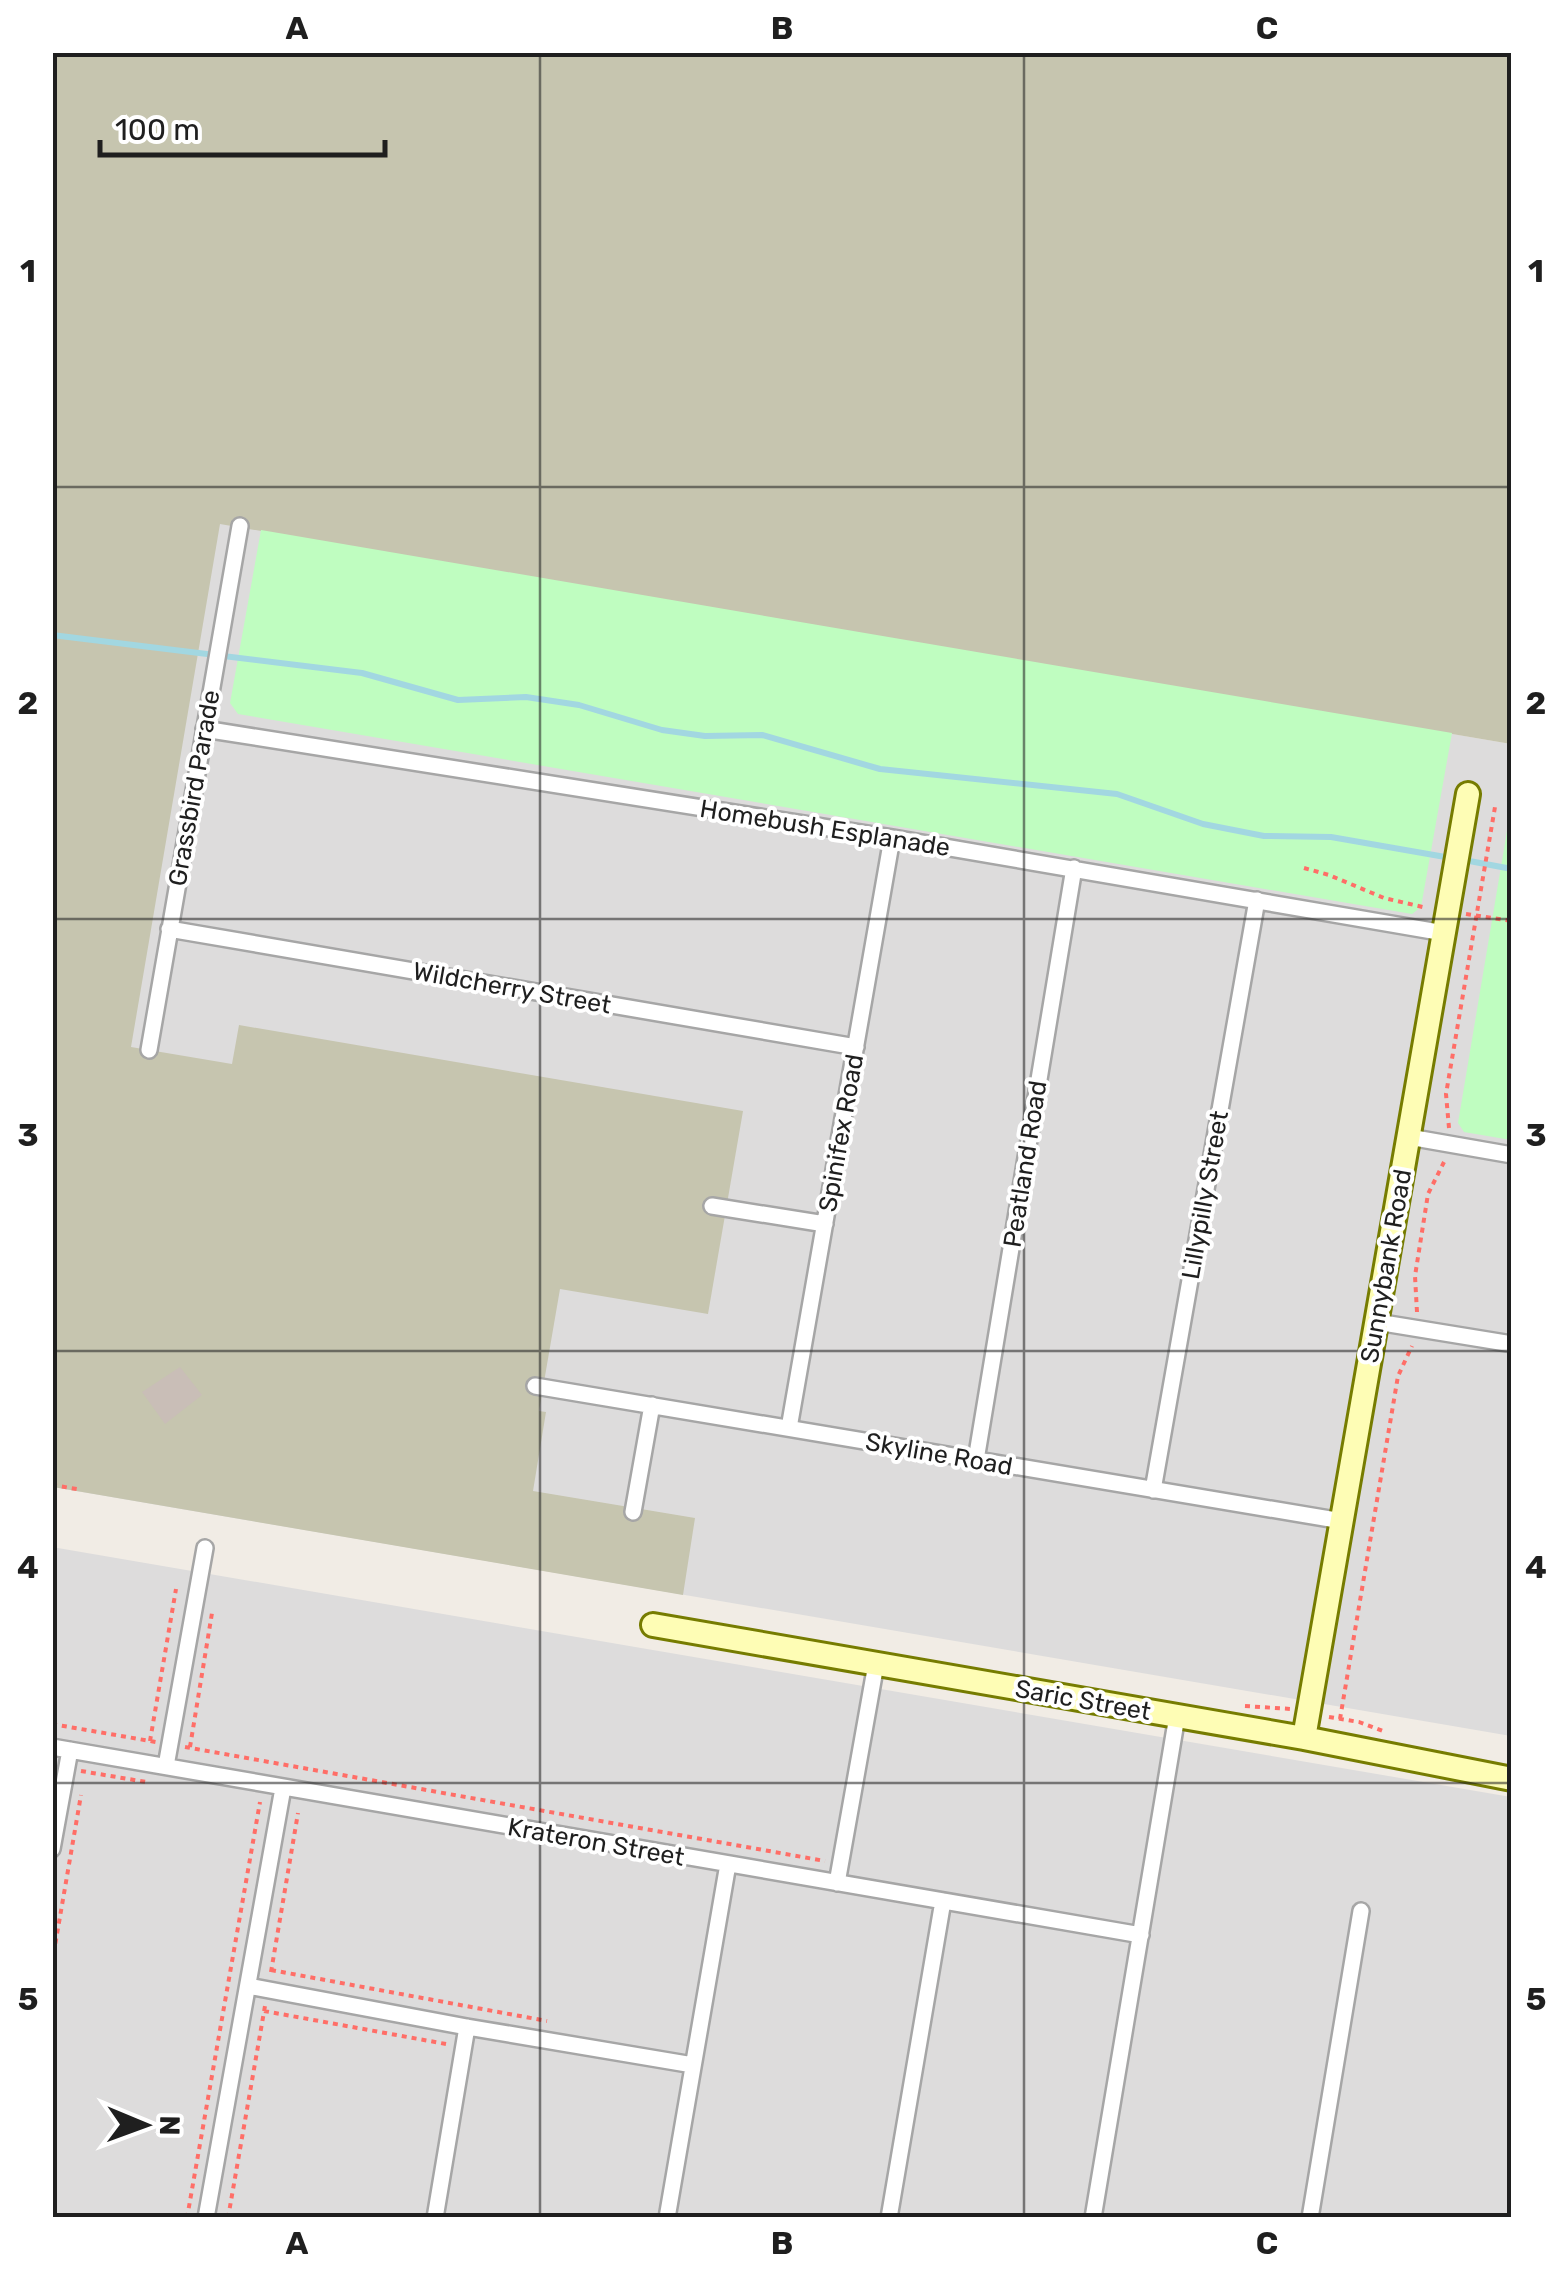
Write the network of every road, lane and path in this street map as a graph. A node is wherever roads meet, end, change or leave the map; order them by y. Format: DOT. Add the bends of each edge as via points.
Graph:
graph roads {
  1 [pos="240,526"];
  2 [pos="204,729"];
  3 [pos="1468,794"];
  4 [pos="1494,807"];
  5 [pos="892,838"];
  6 [pos="1074,868"];
  7 [pos="1304,868"];
  8 [pos="1257,900"];
  9 [pos="1476,916"];
  10 [pos="1512,921"];
  11 [pos="1446,923"];
  12 [pos="169,929"];
  13 [pos="856,1047"];
  14 [pos="149,1050"];
  15 [pos="1409,1137"];
  16 [pos="1448,1144"];
  17 [pos="1512,1156"];
  18 [pos="712,1206"];
  19 [pos="825,1224"];
  20 [pos="1377,1322"];
  21 [pos="1416,1328"];
  22 [pos="1512,1344"];
  23 [pos="535,1386"];
  24 [pos="652,1405"];
  25 [pos="789,1428"];
  26 [pos="976,1460"];
  27 [pos="52,1485"];
  28 [pos="77,1490"];
  29 [pos="1153,1490"];
  30 [pos="633,1512"];
  31 [pos="1342,1521"];
  32 [pos="205,1548"];
  33 [pos="176,1589"];
  34 [pos="215,1599"];
  35 [pos="653,1626"];
  36 [pos="876,1664"];
  37 [pos="1177,1716"];
  38 [pos="1340,1718"];
  39 [pos="52,1724"];
  40 [pos="93,1732"];
  41 [pos="1304,1738"];
  42 [pos="150,1741"];
  43 [pos="170,1744"];
  44 [pos="52,1747"];
  45 [pos="190,1748"];
  46 [pos="70,1750"];
  47 [pos="89,1753"];
  48 [pos="166,1766"];
  49 [pos="186,1770"];
  50 [pos="1512,1778"];
  51 [pos="283,1788"];
  52 [pos="82,1791"];
  53 [pos="260,1802"];
  54 [pos="298,1808"];
  55 [pos="52,1849"];
  56 [pos="824,1861"];
  57 [pos="728,1864"];
  58 [pos="836,1883"];
  59 [pos="943,1901"];
  60 [pos="1361,1911"];
  61 [pos="1141,1935"];
  62 [pos="52,1963"];
  63 [pos="248,1986"];
  64 [pos="268,1990"];
  65 [pos="264,2010"];
  66 [pos="563,2024"];
  67 [pos="467,2027"];
  68 [pos="448,2044"];
  69 [pos="694,2065"];
  70 [pos="187,2218"];
  71 [pos="206,2218"];
  72 [pos="228,2218"];
  73 [pos="435,2218"];
  74 [pos="667,2218"];
  75 [pos="889,2218"];
  76 [pos="1093,2218"];
  77 [pos="1310,2218"];
  1 -- 2 [label="street, Grassbird Parade"];
  2 -- 5 [label="street, Homebush Esplanade"];
  2 -- 12 [label="street, Grassbird Parade"];
  3 -- 11 [label="street, Sunnybank Road"];
  4 -- 9 [label="path"];
  5 -- 6 [label="street, Homebush Esplanade"];
  5 -- 13 [label="street, Spinifex Road"];
  6 -- 8 [label="street, Homebush Esplanade"];
  6 -- 26 [label="street, Peatland Road"];
  7 -- 11 [label="path"];
  8 -- 11 [label="street, Homebush Esplanade"];
  8 -- 29 [label="street, Lillypilly Street"];
  9 -- 10 [label="path"];
  9 -- 11 [label="path"];
  9 -- 16 [label="path" via="1446,1094"];
  11 -- 15 [label="street, Sunnybank Road"];
  12 -- 13 [label="street, Wildcherry Street"];
  12 -- 14 [label="street, Grassbird Parade"];
  13 -- 19 [label="street, Spinifex Road"];
  15 -- 16 [label="street"];
  15 -- 20 [label="street, Sunnybank Road"];
  16 -- 17 [label="street"];
  16 -- 21 [label="path" via="1428,1194 1415,1276"];
  18 -- 19 [label="street"];
  19 -- 25 [label="street, Spinifex Road"];
  20 -- 21 [label="street"];
  20 -- 31 [label="street, Sunnybank Road"];
  21 -- 22 [label="street"];
  21 -- 38 [label="path" via="1398,1376"];
  23 -- 24 [label="street, Skyline Road"];
  24 -- 25 [label="street, Skyline Road"];
  24 -- 30 [label="street"];
  25 -- 26 [label="street, Skyline Road"];
  26 -- 29 [label="street, Skyline Road"];
  27 -- 28 [label="path"];
  29 -- 31 [label="street, Skyline Road"];
  31 -- 41 [label="street, Sunnybank Road"];
  32 -- 43 [label="street"];
  33 -- 42 [label="path"];
  34 -- 45 [label="path"];
  35 -- 36 [label="street, Saric Street"];
  36 -- 37 [label="street, Saric Street"];
  36 -- 58 [label="street"];
  37 -- 41 [label="street, Saric Street"];
  37 -- 61 [label="street"];
  39 -- 40 [label="path"];
  40 -- 42 [label="path"];
  40 -- 47 [label="path"];
  41 -- 50 [label="street, Saric Street"];
  42 -- 43 [label="path"];
  43 -- 45 [label="path"];
  43 -- 48 [label="street"];
  44 -- 46 [label="street, Krateron Street"];
  45 -- 49 [label="path"];
  45 -- 56 [label="path"];
  46 -- 47 [label="street, Krateron Street"];
  46 -- 55 [label="street"];
  47 -- 48 [label="street, Krateron Street"];
  48 -- 49 [label="street, Krateron Street"];
  49 -- 51 [label="street, Krateron Street"];
  51 -- 57 [label="street, Krateron Street"];
  51 -- 63 [label="street"];
  52 -- 62 [label="path"];
  53 -- 70 [label="path"];
  54 -- 66 [label="path" via="271,1970"];
  57 -- 58 [label="street, Krateron Street"];
  57 -- 69 [label="street"];
  58 -- 59 [label="street, Krateron Street"];
  59 -- 61 [label="street, Krateron Street"];
  59 -- 75 [label="street"];
  60 -- 77 [label="street"];
  61 -- 76 [label="street"];
  63 -- 64 [label="street"];
  63 -- 71 [label="street"];
  64 -- 65 [label="path"];
  64 -- 67 [label="street"];
  65 -- 68 [label="path"];
  65 -- 72 [label="path"];
  67 -- 69 [label="street"];
  67 -- 73 [label="street"];
  69 -- 74 [label="street"];
}
